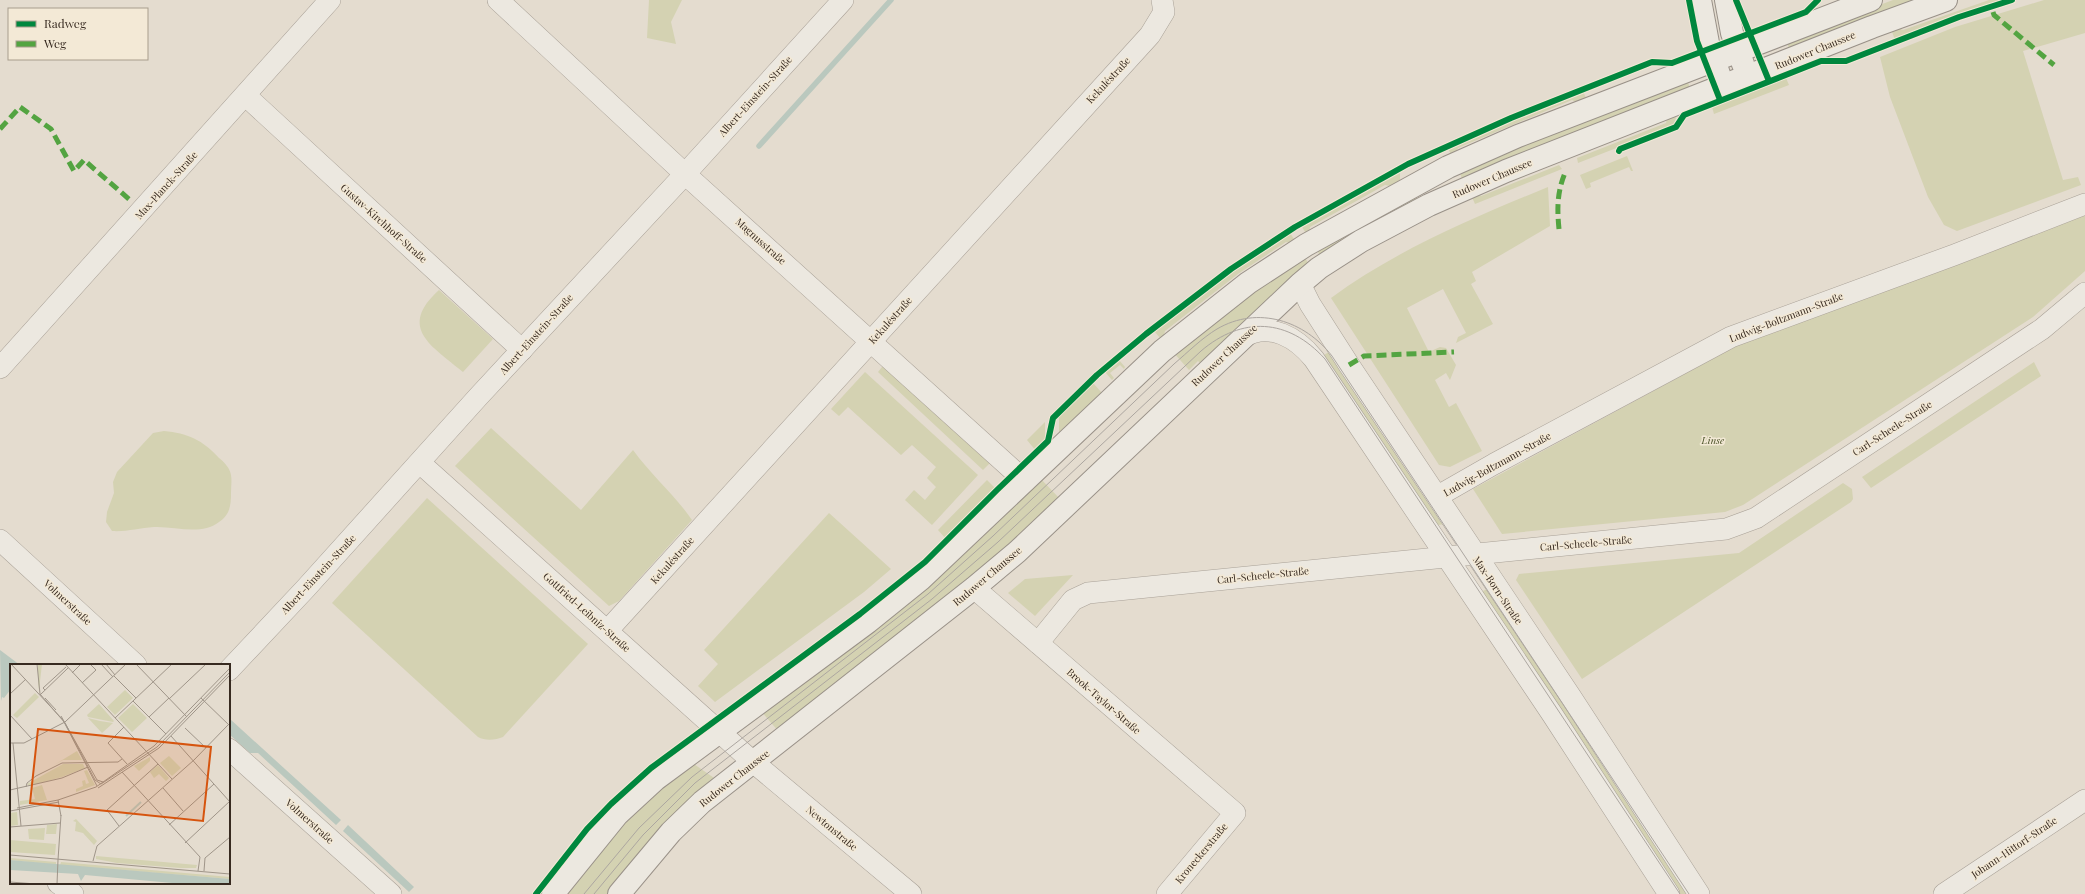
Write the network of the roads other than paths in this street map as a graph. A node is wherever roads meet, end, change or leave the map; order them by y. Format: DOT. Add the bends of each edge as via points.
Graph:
graph roads {
  1 [pos="330,0"];
  2 [pos="498,0"];
  3 [pos="843,0"];
  4 [pos="1700,0"];
  5 [pos="1726,0"];
  6 [pos="1870,0"];
  7 [pos="1946,0"];
  8 [pos="1163,3"];
  9 [pos="1738,50"];
  10 [pos="1713,60"];
  11 [pos="1748,77"];
  12 [pos="1724,86"];
  13 [pos="246,96"];
  14 [pos="685,174"];
  15 [pos="2085,204"];
  16 [pos="1300,284"];
  17 [pos="2085,293"];
  18 [pos="1243,337"];
  19 [pos="871,341"];
  20 [pos="522,350"];
  21 [pos="0,368"];
  22 [pos="420,463"];
  23 [pos="1025,481"];
  24 [pos="1438,496"];
  25 [pos="0,540"];
  26 [pos="1474,553"];
  27 [pos="1446,557"];
  28 [pos="974,588"];
  29 [pos="608,630"];
  30 [pos="1038,643"];
  31 [pos="135,664"];
  32 [pos="230,669"];
  33 [pos="718,732"];
  34 [pos="230,750"];
  35 [pos="753,762"];
  36 [pos="2085,800"];
  37 [pos="1235,812"];
  38 [pos="51,884"];
  39 [pos="59,884"];
  40 [pos="43,894"];
  41 [pos="73,894"];
  42 [pos="390,894"];
  43 [pos="553,894"];
  44 [pos="619,894"];
  45 [pos="911,894"];
  46 [pos="1167,894"];
  47 [pos="1669,894"];
  48 [pos="1699,894"];
  49 [pos="1944,894"];
  1 -- 13 [label="street, Max-Planck-Straße"];
  2 -- 14 [label="street, Magnusstraße"];
  3 -- 14 [label="street, Albert-Einstein-Straße"];
  4 -- 10 [label="main road"];
  5 -- 9 [label="main road"];
  6 -- 9 [label="main road"];
  7 -- 11 [label="main road, Rudower Chaussee"];
  8 -- 19 [label="street, Kekuléstraße" via="1162,18 1150,35"];
  9 -- 10 [label="main road"];
  9 -- 11 [label="main road"];
  10 -- 12 [label="main road"];
  10 -- 23 [label="main road" via="1518,136 1448,167 1306,245 1248,283 1198,321 1119,391"];
  11 -- 12 [label="main road, Rudower Chaussee"];
  12 -- 16 [label="main road, Rudower Chaussee" via="1506,171 1429,205 1361,241 1319,268"];
  13 -- 20 [label="street, Gustav-Kirchhoff-Straße"];
  13 -- 21 [label="street, Max-Planck-Straße"];
  14 -- 19 [label="street, Magnusstraße"];
  14 -- 20 [label="street, Albert-Einstein-Straße"];
  15 -- 24 [label="street, Ludwig-Boltzmann-Straße" via="1731,337"];
  16 -- 18 [label="main road, Rudower Chaussee"];
  16 -- 24 [label="street, Max-Born-Straße" via="1321,323"];
  17 -- 26 [label="street, Carl-Scheele-Straße" via="2042,330 1756,518 1726,529"];
  18 -- 27 [label="street" via="1261,331 1276,332 1293,339 1306,349 1320,366"];
  18 -- 28 [label="main road, Rudower Chaussee" via="1017,552"];
  19 -- 23 [label="street, Magnusstraße"];
  19 -- 29 [label="street, Kekuléstraße"];
  20 -- 22 [label="street, Albert-Einstein-Straße"];
  22 -- 29 [label="street, Gottfried-Leibniz-Straße"];
  22 -- 32 [label="street, Albert-Einstein-Straße"];
  23 -- 33 [label="main road" via="920,580 868,622"];
  24 -- 26 [label="street, Max-Born-Straße"];
  25 -- 31 [label="street, Volmerstraße"];
  26 -- 27 [label="street, Carl-Scheele-Straße"];
  26 -- 48 [label="street, Max-Born-Straße"];
  27 -- 30 [label="street, Carl-Scheele-Straße" via="1088,593 1073,600"];
  27 -- 47 [label="street"];
  28 -- 30 [label="street, Brook-Taylor-Straße"];
  28 -- 35 [label="main road, Rudower Chaussee"];
  29 -- 33 [label="street, Gottfried-Leibniz-Straße"];
  30 -- 37 [label="street, Brook-Taylor-Straße"];
  33 -- 35 [label="street, Gottfried-Leibniz-Straße"];
  33 -- 43 [label="main road" via="656,779 617,815"];
  34 -- 42 [label="street, Volmerstraße"];
  35 -- 44 [label="main road, Rudower Chaussee" via="702,802 671,832"];
  35 -- 45 [label="street, Newtonstraße"];
  36 -- 49 [label="street, Johann-Hittorf-Straße"];
  37 -- 46 [label="street, Kroneckerstraße"];
  38 -- 40 [label="street"];
  39 -- 41 [label="street"];
}
